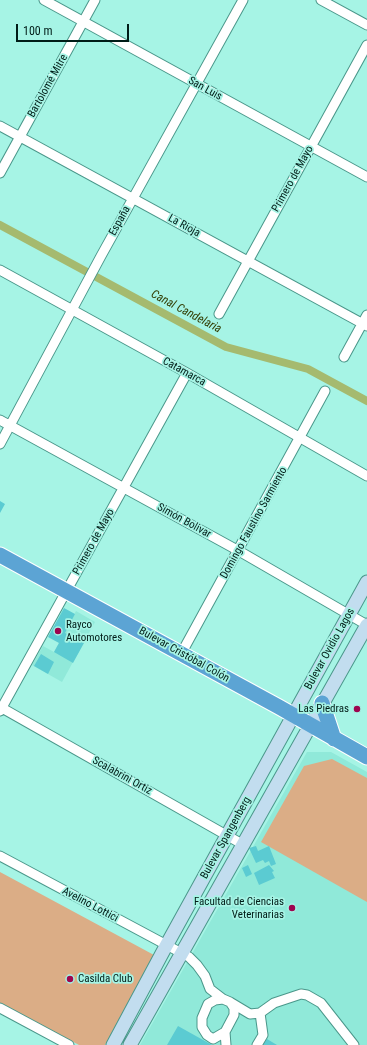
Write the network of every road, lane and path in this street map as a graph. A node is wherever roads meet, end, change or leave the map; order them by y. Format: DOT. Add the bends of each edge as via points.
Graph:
graph roads {
  1 [pos="44,0"];
  2 [pos="95,0"];
  3 [pos="243,0"];
  4 [pos="321,0"];
  5 [pos="83,22"];
  6 [pos="367,25"];
  7 [pos="367,44"];
  8 [pos="196,84"];
  9 [pos="0,126"];
  10 [pos="20,137"];
  11 [pos="311,147"];
  12 [pos="0,173"];
  13 [pos="367,178"];
  14 [pos="133,199"];
  15 [pos="248,261"];
  16 [pos="0,270"];
  17 [pos="72,310"];
  18 [pos="219,314"];
  19 [pos="367,315"];
  20 [pos="365,325"];
  21 [pos="344,357"];
  22 [pos="187,373"];
  23 [pos="325,391"];
  24 [pos="0,420"];
  25 [pos="10,425"];
  26 [pos="300,438"];
  27 [pos="0,444"];
  28 [pos="367,476"];
  29 [pos="124,488"];
  30 [pos="239,551"];
  31 [pos="0,555"];
  32 [pos="367,582"];
  33 [pos="67,591"];
  34 [pos="349,615"];
  35 [pos="367,625"];
  36 [pos="181,654"];
  37 [pos="322,703"];
  38 [pos="1,709"];
  39 [pos="293,716"];
  40 [pos="310,726"];
  41 [pos="334,739"];
  42 [pos="367,757"];
  43 [pos="227,835"];
  44 [pos="242,844"];
  45 [pos="0,856"];
  46 [pos="166,946"];
  47 [pos="181,954"];
  48 [pos="210,989"];
  49 [pos="226,1001"];
  50 [pos="208,1004"];
  51 [pos="0,1008"];
  52 [pos="260,1013"];
  53 [pos="225,1032"];
  54 [pos="213,1039"];
  55 [pos="69,1045"];
  56 [pos="113,1045"];
  57 [pos="130,1045"];
  58 [pos="225,1045"];
  59 [pos="257,1045"];
  60 [pos="354,1045"];
  1 -- 5 [label="street, San Luis"];
  2 -- 5 [label="street, Bartolomé Mitre"];
  3 -- 8 [label="street, España"];
  4 -- 6 [label="street"];
  5 -- 8 [label="street, San Luis"];
  5 -- 10 [label="street, Bartolomé Mitre"];
  7 -- 11 [label="street, Primero de Mayo"];
  8 -- 11 [label="street, San Luis"];
  8 -- 14 [label="street, España"];
  9 -- 10 [label="street, La Rioja"];
  10 -- 12 [label="street, Bartolomé Mitre"];
  10 -- 14 [label="street, La Rioja"];
  11 -- 13 [label="street, San Luis"];
  11 -- 15 [label="street, Primero de Mayo"];
  14 -- 15 [label="street, La Rioja"];
  14 -- 17 [label="street, España"];
  15 -- 18 [label="street, Primero de Mayo"];
  15 -- 20 [label="street, La Rioja"];
  16 -- 17 [label="street, Catamarca"];
  17 -- 22 [label="street, Catamarca"];
  17 -- 25 [label="street, España"];
  19 -- 20 [label="street"];
  20 -- 21 [label="street"];
  22 -- 26 [label="street, Catamarca"];
  22 -- 29 [label="street, Primero de Mayo"];
  23 -- 26 [label="street, Domingo Faustino Sarmiento"];
  24 -- 25 [label="street, Simón Bolivar"];
  25 -- 27 [label="street, España"];
  25 -- 29 [label="street, Simón Bolivar"];
  26 -- 28 [label="street, Catamarca"];
  26 -- 30 [label="street, Domingo Faustino Sarmiento"];
  29 -- 30 [label="street, Simón Bolivar"];
  29 -- 33 [label="street, Primero de Mayo"];
  30 -- 34 [label="street, Simón Bolivar"];
  30 -- 36 [label="street, Domingo Faustino Sarmiento"];
  31 -- 33 [label="highway, Bulevar Cristóbal Colón"];
  32 -- 34 [label="main road, Bulevar Ovidio Lagos"];
  33 -- 36 [label="highway, Bulevar Cristóbal Colón"];
  33 -- 38 [label="street, Primero de Mayo"];
  34 -- 35 [label="street, Simón Bolivar"];
  34 -- 39 [label="main road, Bulevar Ovidio Lagos"];
  35 -- 37 [label="main road, Bulevar Ovidio Lagos"];
  36 -- 39 [label="highway, Bulevar Cristóbal Colón"];
  37 -- 40 [label="main road, Bulevar Ovidio Lagos"];
  37 -- 41 [label="highway"];
  38 -- 43 [label="street, Scalabrini Ortiz"];
  39 -- 40 [label="highway, Bulevar Cristóbal Colón"];
  39 -- 43 [label="main road, Bulevar Spangenberg"];
  40 -- 41 [label="highway, Bulevar Cristóbal Colón"];
  40 -- 44 [label="main road, Bulevar Spangenberg"];
  41 -- 42 [label="highway, Bulevar Cristóbal Colón"];
  43 -- 44 [label="street, Scalabrini Ortiz"];
  43 -- 46 [label="main road, Bulevar Spangenberg"];
  44 -- 47 [label="main road, Bulevar Spangenberg"];
  45 -- 46 [label="street, Avelino Lottici"];
  46 -- 47 [label="street, Avelino Lottici"];
  46 -- 56 [label="main road, Bulevar Spangenberg"];
  47 -- 48 [label="street, Avelino Lottici" via="197,965"];
  47 -- 57 [label="main road, Bulevar Spangenberg"];
  48 -- 49 [label="street"];
  48 -- 50 [label="street"];
  49 -- 50 [label="street" via="215,1000"];
  49 -- 52 [label="street" via="250,1014"];
  49 -- 53 [label="street" via="234,1008 234,1015"];
  50 -- 54 [label="street" via="202,1018 202,1027"];
  51 -- 55 [label="street"];
  52 -- 59 [label="street" via="263,1035"];
  52 -- 60 [label="street" via="274,1003 301,994 307,995 321,1003"];
  53 -- 54 [label="street"];
  53 -- 58 [label="street"];
  54 -- 58 [label="street"];
}
